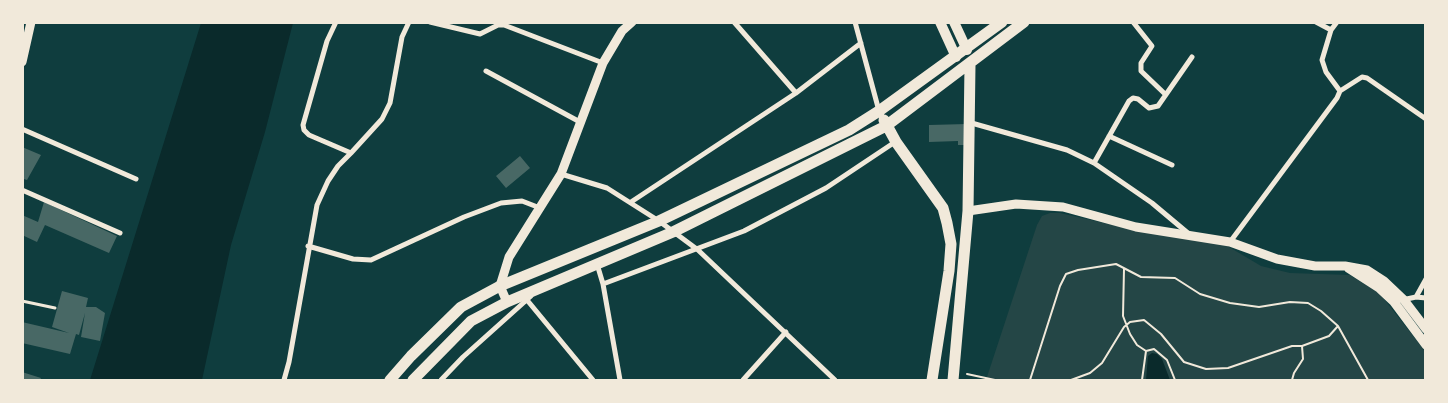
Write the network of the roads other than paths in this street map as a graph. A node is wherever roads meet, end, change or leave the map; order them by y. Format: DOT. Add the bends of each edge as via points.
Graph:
graph roads {
  1 [pos="31,22"];
  2 [pos="336,22"];
  3 [pos="410,22"];
  4 [pos="430,22"];
  5 [pos="632,22"];
  6 [pos="734,22"];
  7 [pos="854,22"];
  8 [pos="940,22"];
  9 [pos="1002,22"];
  10 [pos="1024,22"];
  11 [pos="1133,22"];
  12 [pos="1316,22"];
  13 [pos="1336,22"];
  14 [pos="954,23"];
  15 [pos="1331,30"];
  16 [pos="861,43"];
  17 [pos="967,50"];
  18 [pos="956,57"];
  19 [pos="1192,57"];
  20 [pos="22,62"];
  21 [pos="603,63"];
  22 [pos="970,65"];
  23 [pos="486,71"];
  24 [pos="1340,91"];
  25 [pos="796,93"];
  26 [pos="1165,94"];
  27 [pos="879,111"];
  28 [pos="1426,119"];
  29 [pos="580,122"];
  30 [pos="968,122"];
  31 [pos="886,126"];
  32 [pos="22,129"];
  33 [pos="1109,136"];
  34 [pos="896,142"];
  35 [pos="351,154"];
  36 [pos="1094,163"];
  37 [pos="1172,165"];
  38 [pos="561,174"];
  39 [pos="136,179"];
  40 [pos="22,190"];
  41 [pos="631,202"];
  42 [pos="540,208"];
  43 [pos="968,210"];
  44 [pos="659,221"];
  45 [pos="674,232"];
  46 [pos="120,234"];
  47 [pos="1189,234"];
  48 [pos="1230,242"];
  49 [pos="308,246"];
  50 [pos="698,250"];
  51 [pos="597,264"];
  52 [pos="1346,266"];
  53 [pos="1426,279"];
  54 [pos="603,284"];
  55 [pos="500,286"];
  56 [pos="541,288"];
  57 [pos="1416,297"];
  58 [pos="1426,298"];
  59 [pos="527,300"];
  60 [pos="1404,300"];
  61 [pos="22,301"];
  62 [pos="507,302"];
  63 [pos="1394,302"];
  64 [pos="55,308"];
  65 [pos="1426,329"];
  66 [pos="786,332"];
  67 [pos="1426,345"];
  68 [pos="284,380"];
  69 [pos="390,380"];
  70 [pos="413,380"];
  71 [pos="441,380"];
  72 [pos="593,380"];
  73 [pos="620,380"];
  74 [pos="743,380"];
  75 [pos="835,380"];
  76 [pos="932,380"];
  77 [pos="953,380"];
  1 -- 20 [label="street"];
  2 -- 35 [label="street" via="327,41 303,125 309,135"];
  3 -- 35 [label="street" via="402,37 390,103 382,119"];
  4 -- 21 [label="street" via="480,34 504,25"];
  5 -- 21 [label="street" via="622,31"];
  6 -- 25 [label="street"];
  7 -- 16 [label="street"];
  8 -- 18 [label="main road"];
  9 -- 17 [label="main road"];
  10 -- 22 [label="main road"];
  11 -- 26 [label="street" via="1152,46 1141,62 1141,71"];
  12 -- 15 [label="street"];
  13 -- 15 [label="street"];
  14 -- 17 [label="main road"];
  15 -- 24 [label="street" via="1322,60 1326,72"];
  16 -- 25 [label="street"];
  16 -- 27 [label="street"];
  17 -- 18 [label="main road"];
  18 -- 27 [label="main road"];
  19 -- 26 [label="street"];
  21 -- 29 [label="street"];
  22 -- 30 [label="main road"];
  22 -- 31 [label="main road"];
  23 -- 29 [label="street"];
  24 -- 28 [label="street" via="1362,77 1367,78"];
  24 -- 48 [label="street"];
  25 -- 41 [label="street"];
  26 -- 33 [label="street" via="1154,109 1138,99 1129,101"];
  27 -- 31 [label="main road"];
  27 -- 44 [label="main road" via="849,130"];
  29 -- 38 [label="street"];
  30 -- 36 [label="street" via="1067,150"];
  30 -- 43 [label="main road"];
  31 -- 34 [label="main road"];
  31 -- 45 [label="main road"];
  32 -- 39 [label="street"];
  33 -- 36 [label="street"];
  33 -- 37 [label="street"];
  34 -- 50 [label="street" via="795,205"];
  34 -- 76 [label="main road" via="943,208 951,244 950,271"];
  35 -- 49 [label="street" via="338,166 316,205"];
  36 -- 47 [label="street"];
  38 -- 41 [label="street" via="607,188"];
  38 -- 42 [label="street"];
  40 -- 46 [label="street"];
  41 -- 44 [label="street"];
  42 -- 49 [label="street" via="522,201 501,203 371,260 353,259"];
  42 -- 55 [label="street" via="509,257"];
  43 -- 47 [label="street" via="1016,204 1063,207 1136,227"];
  43 -- 77 [label="main road"];
  44 -- 45 [label="street"];
  44 -- 55 [label="main road"];
  45 -- 50 [label="street"];
  45 -- 51 [label="main road"];
  47 -- 48 [label="street"];
  48 -- 52 [label="street" via="1277,259 1315,266"];
  49 -- 68 [label="street"];
  50 -- 54 [label="street"];
  50 -- 66 [label="street"];
  51 -- 54 [label="street"];
  51 -- 56 [label="main road"];
  52 -- 60 [label="street" via="1367,270"];
  52 -- 63 [label="street"];
  53 -- 57 [label="street"];
  54 -- 73 [label="street"];
  55 -- 62 [label="street"];
  55 -- 69 [label="main road" via="461,306"];
  56 -- 59 [label="street"];
  56 -- 62 [label="main road"];
  57 -- 58 [label="street"];
  57 -- 60 [label="street"];
  59 -- 71 [label="street"];
  59 -- 72 [label="street"];
  60 -- 63 [label="street"];
  60 -- 65 [label="street"];
  61 -- 64 [label="lane"];
  62 -- 70 [label="main road" via="471,321"];
  63 -- 67 [label="street"];
  66 -- 74 [label="street"];
  66 -- 75 [label="street"];
}
